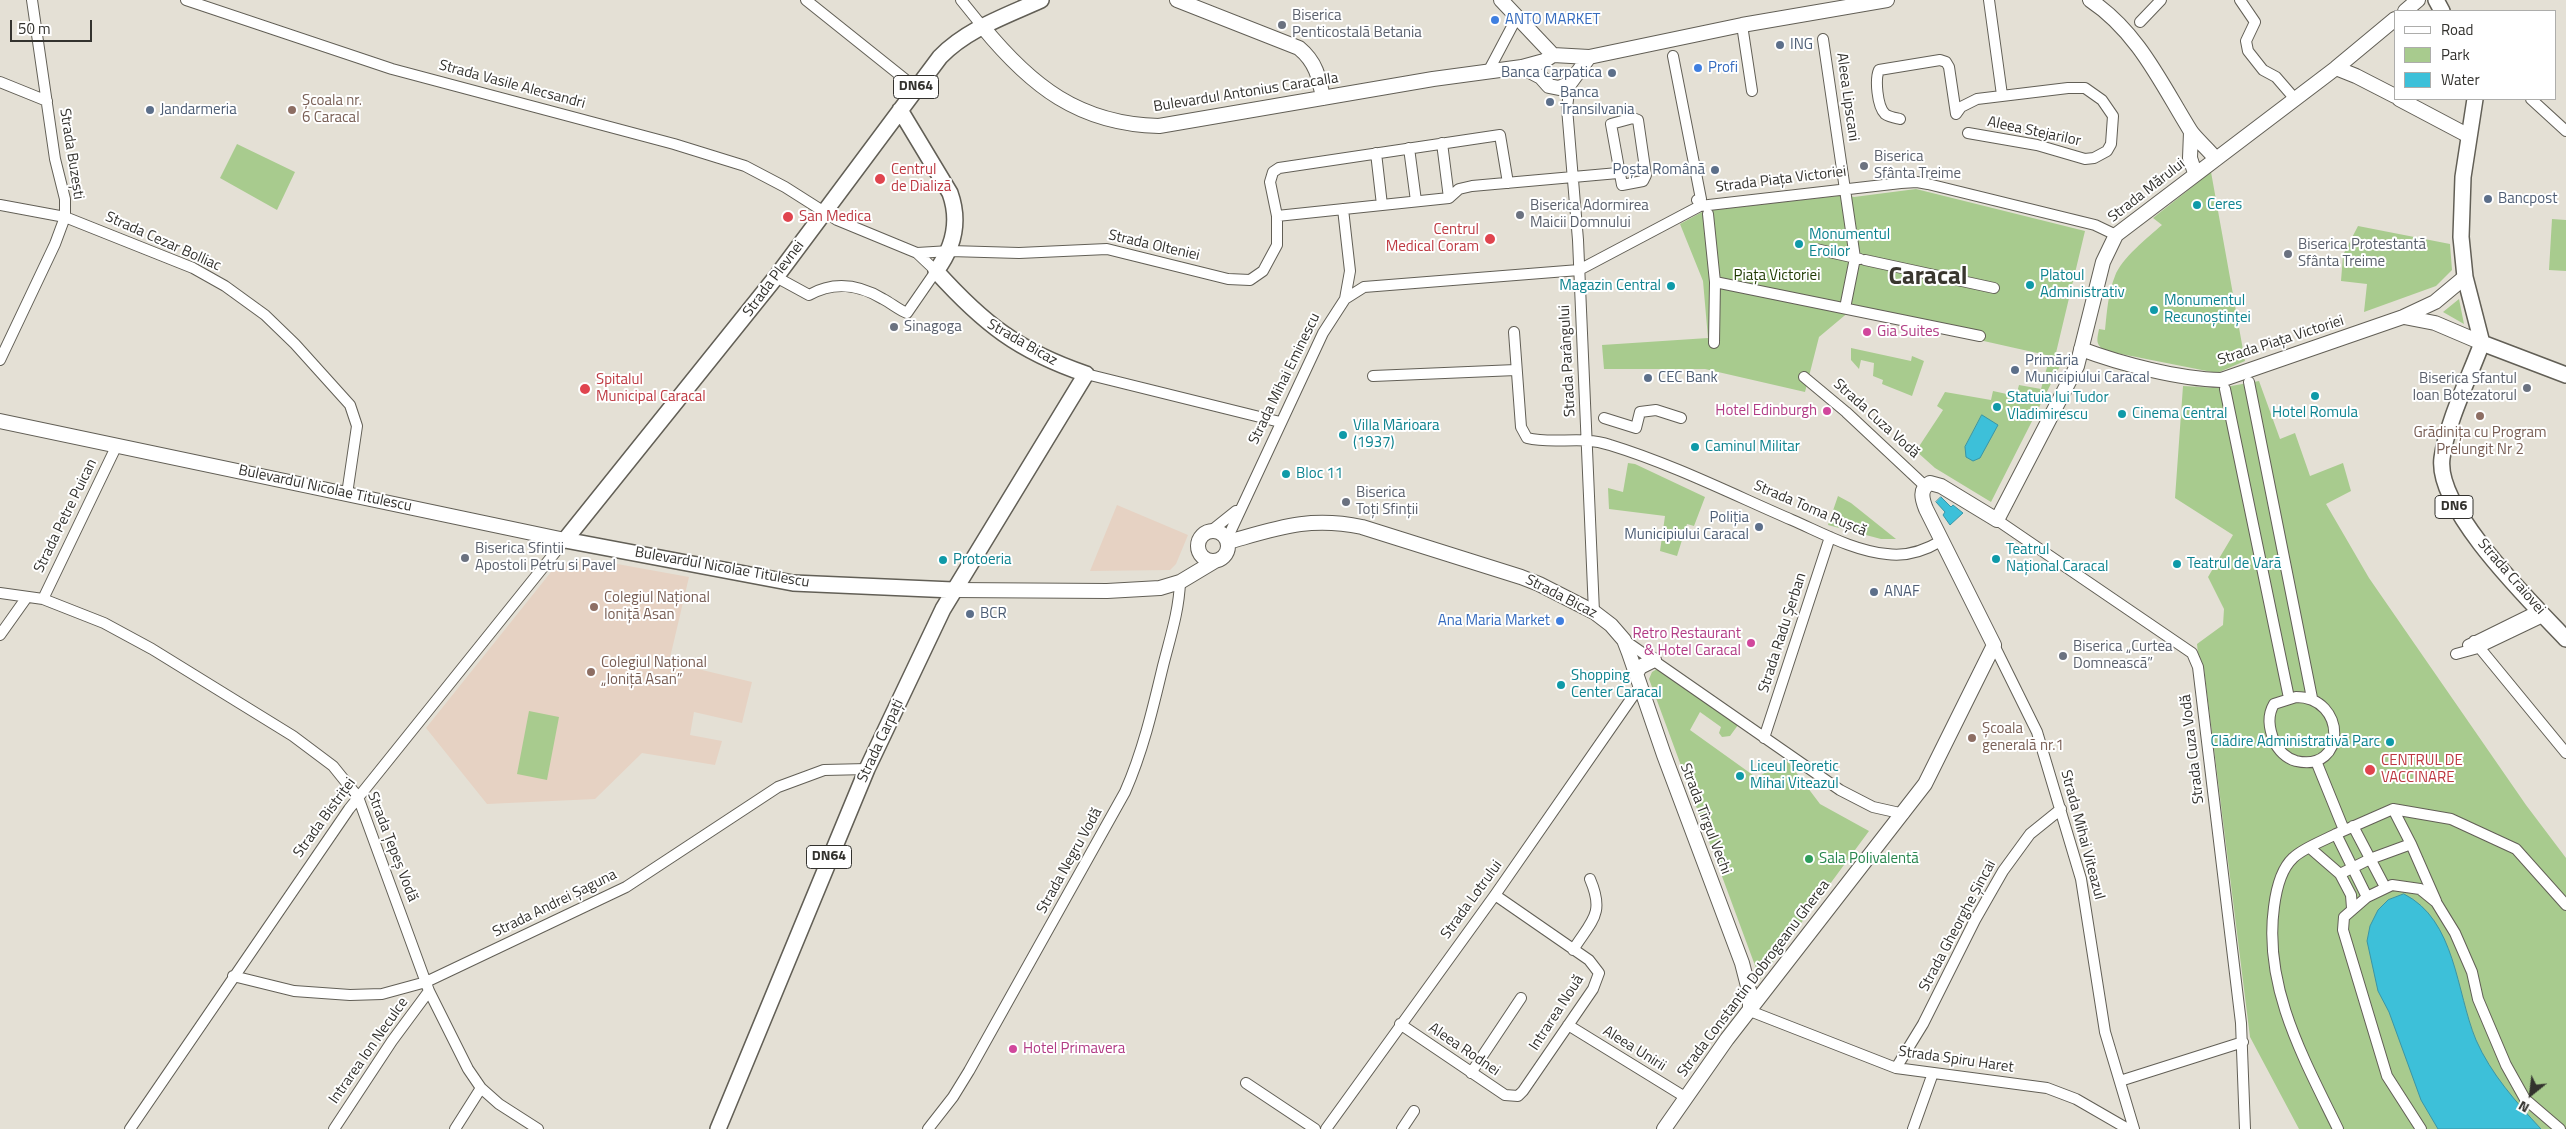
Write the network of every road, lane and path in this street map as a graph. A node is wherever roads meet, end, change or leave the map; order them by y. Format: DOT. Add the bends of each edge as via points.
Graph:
graph roads {
  1 [pos="32,0"];
  2 [pos="186,0"];
  3 [pos="806,0"];
  4 [pos="961,0"];
  5 [pos="1041,0"];
  6 [pos="1177,0"];
  7 [pos="1501,0"];
  8 [pos="1887,0"];
  9 [pos="1989,0"];
  10 [pos="2090,0"];
  11 [pos="2161,0"];
  12 [pos="2240,0"];
  13 [pos="2418,0"];
  14 [pos="2406,10"];
  15 [pos="1518,17"];
  16 [pos="2394,20"];
  17 [pos="2140,22"];
  18 [pos="1742,25"];
  19 [pos="982,26"];
  20 [pos="1824,39"];
  21 [pos="1671,56"];
  22 [pos="1554,57"];
  23 [pos="1589,57"];
  24 [pos="1522,67"];
  25 [pos="2336,68"];
  26 [pos="1489,70"];
  27 [pos="1541,77"];
  28 [pos="1572,79"];
  29 [pos="0,82"];
  30 [pos="916,88"];
  31 [pos="1553,88"];
  32 [pos="1752,91"];
  33 [pos="2002,95"];
  34 [pos="2394,95"];
  35 [pos="1323,98"];
  36 [pos="2295,99"];
  37 [pos="2401,100"];
  38 [pos="2475,100"];
  39 [pos="2531,100"];
  40 [pos="48,101"];
  41 [pos="1567,108"];
  42 [pos="900,110"];
  43 [pos="1900,119"];
  44 [pos="2566,131"];
  45 [pos="2191,132"];
  46 [pos="1968,133"];
  47 [pos="2469,136"];
  48 [pos="1442,144"];
  49 [pos="1409,148"];
  50 [pos="1376,153"];
  51 [pos="2215,158"];
  52 [pos="1618,173"];
  53 [pos="2196,173"];
  54 [pos="1574,177"];
  55 [pos="1508,183"];
  56 [pos="1844,190"];
  57 [pos="1450,198"];
  58 [pos="1416,201"];
  59 [pos="0,205"];
  60 [pos="1382,205"];
  61 [pos="1343,209"];
  62 [pos="824,213"];
  63 [pos="1708,214"];
  64 [pos="1277,216"];
  65 [pos="65,217"];
  66 [pos="2116,235"];
  67 [pos="1816,249"];
  68 [pos="950,251"];
  69 [pos="917,253"];
  70 [pos="1860,259"];
  71 [pos="1579,270"];
  72 [pos="936,271"];
  73 [pos="776,277"];
  74 [pos="2465,277"];
  75 [pos="1715,282"];
  76 [pos="1994,288"];
  77 [pos="1345,299"];
  78 [pos="1845,308"];
  79 [pos="2403,317"];
  80 [pos="1514,332"];
  81 [pos="1980,336"];
  82 [pos="1714,343"];
  83 [pos="2482,343"];
  84 [pos="2081,349"];
  85 [pos="0,360"];
  86 [pos="1516,370"];
  87 [pos="1086,374"];
  88 [pos="2566,375"];
  89 [pos="1372,376"];
  90 [pos="1804,378"];
  91 [pos="2249,382"];
  92 [pos="2225,389"];
  93 [pos="1604,418"];
  94 [pos="1681,418"];
  95 [pos="0,421"];
  96 [pos="1280,422"];
  97 [pos="1588,439"];
  98 [pos="116,447"];
  99 [pos="1925,486"];
  100 [pos="348,494"];
  101 [pos="1244,500"];
  102 [pos="1997,520"];
  103 [pos="1211,531"];
  104 [pos="1830,537"];
  105 [pos="565,540"];
  106 [pos="1941,540"];
  107 [pos="1227,541"];
  108 [pos="1199,551"];
  109 [pos="1215,561"];
  110 [pos="1183,580"];
  111 [pos="953,590"];
  112 [pos="0,593"];
  113 [pos="27,597"];
  114 [pos="43,599"];
  115 [pos="1594,612"];
  116 [pos="2542,613"];
  117 [pos="0,635"];
  118 [pos="2566,638"];
  119 [pos="1624,640"];
  120 [pos="1994,645"];
  121 [pos="1654,660"];
  122 [pos="1638,680"];
  123 [pos="2289,698"];
  124 [pos="2312,698"];
  125 [pos="1764,738"];
  126 [pos="2566,753"];
  127 [pos="2316,761"];
  128 [pos="867,769"];
  129 [pos="358,797"];
  130 [pos="2061,809"];
  131 [pos="2393,809"];
  132 [pos="1904,814"];
  133 [pos="2344,830"];
  134 [pos="2411,844"];
  135 [pos="2310,848"];
  136 [pos="2370,859"];
  137 [pos="2352,868"];
  138 [pos="2340,874"];
  139 [pos="1590,879"];
  140 [pos="2385,887"];
  141 [pos="1495,895"];
  142 [pos="2367,897"];
  143 [pos="2436,902"];
  144 [pos="2566,905"];
  145 [pos="2352,908"];
  146 [pos="1573,950"];
  147 [pos="233,976"];
  148 [pos="428,987"];
  149 [pos="1521,998"];
  150 [pos="1750,1011"];
  151 [pos="1400,1024"];
  152 [pos="1568,1025"];
  153 [pos="2243,1042"];
  154 [pos="1896,1068"];
  155 [pos="1472,1073"];
  156 [pos="1933,1073"];
  157 [pos="2120,1081"];
  158 [pos="1246,1083"];
  159 [pos="481,1088"];
  160 [pos="1512,1097"];
  161 [pos="1685,1097"];
  162 [pos="1414,1111"];
  163 [pos="130,1129"];
  164 [pos="334,1129"];
  165 [pos="455,1129"];
  166 [pos="538,1129"];
  167 [pos="718,1129"];
  168 [pos="928,1129"];
  169 [pos="1315,1129"];
  170 [pos="1326,1129"];
  171 [pos="1402,1129"];
  172 [pos="1664,1129"];
  173 [pos="1913,1129"];
  174 [pos="2128,1129"];
  175 [pos="2134,1129"];
  176 [pos="2245,1129"];
  177 [pos="2338,1129"];
  178 [pos="2421,1129"];
  179 [pos="2560,1129"];
  1 -- 40 [label="street, Strada Buzești"];
  2 -- 62 [label="street, Strada Vasile Alecsandri" via="392,69 725,159 767,177"];
  3 -- 30 [label="street"];
  4 -- 19 [label="street, Bulevardul Antonius Caracalla"];
  5 -- 19 [label="main road, Strada Plevnei / DN64"];
  6 -- 35 [label="main road" via="1299,48 1316,67"];
  7 -- 15 [label="main road"];
  8 -- 18 [label="main road, Bulevardul Antonius Caracalla"];
  9 -- 33 [label="street, Aleea Stejarilor"];
  10 -- 45 [label="main road" via="2116,21 2136,44"];
  11 -- 17 [label="street"];
  12 -- 36 [label="street" via="2255,22 2246,41 2248,51 2263,70 2276,77"];
  13 -- 14 [label="main road"];
  15 -- 22 [label="main road"];
  15 -- 26 [label="street"];
  16 -- 25 [label="main road, Strada Mărului"];
  18 -- 23 [label="main road, Bulevardul Antonius Caracalla"];
  18 -- 32 [label="street"];
  19 -- 30 [label="main road, Strada Plevnei / DN64" via="949,48"];
  19 -- 35 [label="main road, Bulevardul Antonius Caracalla" via="1004,53 1042,87 1074,108 1115,122 1181,124"];
  20 -- 56 [label="street, Aleea Lipscani"];
  21 -- 21 [label="street" via="1697,200 1702,199"];
  22 -- 23 [label="main road, Bulevardul Antonius Caracalla"];
  22 -- 24 [label="main road, Bulevardul Antonius Caracalla"];
  22 -- 27 [label="main road" via="1541,66"];
  22 -- 28 [label="main road" via="1573,64"];
  23 -- 28 [label="main road"];
  24 -- 26 [label="main road, Bulevardul Antonius Caracalla"];
  24 -- 27 [label="main road"];
  25 -- 34 [label="main road"];
  25 -- 36 [label="main road, Strada Mărului"];
  26 -- 35 [label="main road, Bulevardul Antonius Caracalla"];
  27 -- 31 [label="main road"];
  28 -- 31 [label="main road" via="1559,88"];
  28 -- 41 [label="street, Strada Parângului"];
  29 -- 40 [label="street"];
  30 -- 42 [label="main road, Strada Plevnei / DN64"];
  31 -- 41 [label="street, Strada Parângului"];
  33 -- 43 [label="street" via="1968,103 1956,114 1946,62 1885,67 1877,75 1882,107 1889,116"];
  33 -- 46 [label="street, Aleea Stejarilor" via="2085,88 2102,100 2113,116 2111,144 2100,156 2085,159 2037,145"];
  36 -- 51 [label="main road, Strada Mărului"];
  37 -- 47 [label="main road"];
  38 -- 47 [label="main road"];
  39 -- 44 [label="street"];
  40 -- 65 [label="street, Strada Buzești"];
  41 -- 54 [label="street, Strada Parângului"];
  42 -- 62 [label="main road, Strada Plevnei / DN64"];
  42 -- 68 [label="main road" via="950,192 955,215"];
  45 -- 51 [label="main road"];
  45 -- 53 [label="main road" via="2190,158"];
  47 -- 74 [label="main road" via="2461,210"];
  48 -- 49 [label="street"];
  48 -- 55 [label="street" via="1500,135"];
  48 -- 57 [label="street"];
  49 -- 50 [label="street"];
  49 -- 58 [label="street"];
  50 -- 60 [label="street"];
  50 -- 64 [label="street, Strada Olteniei" via="1279,168 1270,182"];
  51 -- 53 [label="main road, Strada Mărului"];
  52 -- 52 [label="street" via="1622,185 1645,179 1636,118 1611,124"];
  52 -- 54 [label="street"];
  53 -- 66 [label="main road, Strada Mărului"];
  54 -- 55 [label="street"];
  54 -- 71 [label="street, Strada Parângului"];
  55 -- 57 [label="street" via="1459,189"];
  56 -- 66 [label="street, Strada Piața Victoriei" via="1917,182 2095,224"];
  56 -- 70 [label="street, Aleea Lipscani"];
  56 -- 71 [label="street, Strada Piața Victoriei" via="1700,206"];
  57 -- 58 [label="street"];
  58 -- 60 [label="street"];
  59 -- 65 [label="street, Strada Cezar Bolliac"];
  60 -- 61 [label="street"];
  61 -- 64 [label="street"];
  61 -- 77 [label="street" via="1350,270"];
  62 -- 69 [label="street, Strada Bicaz"];
  62 -- 73 [label="main road, Strada Plevnei / DN64"];
  63 -- 75 [label="street"];
  64 -- 68 [label="street, Strada Olteniei" via="1277,245 1271,260 1250,280 1228,279 1107,249 1019,253"];
  65 -- 85 [label="street, Strada Buzești"];
  65 -- 100 [label="street, Strada Cezar Bolliac" via="201,273 253,305 295,344 350,404 356,416 357,440"];
  66 -- 84 [label="main road, Strada Mărului" via="2103,262"];
  67 -- 70 [label="street"];
  68 -- 69 [label="street, Strada Olteniei"];
  68 -- 72 [label="main road"];
  69 -- 72 [label="street, Strada Bicaz"];
  70 -- 76 [label="street"];
  70 -- 78 [label="street, Aleea Lipscani"];
  71 -- 77 [label="street, Strada Mihai Eminescu" via="1381,284 1364,287"];
  71 -- 97 [label="street, Strada Parângului"];
  72 -- 73 [label="street" via="907,313 854,286 830,285 808,295"];
  72 -- 87 [label="main road, Strada Bicaz" via="982,319 1004,335 1059,365"];
  73 -- 105 [label="main road, Strada Plevnei / DN64"];
  74 -- 79 [label="main road, Strada Piața Victoriei" via="2435,302"];
  74 -- 83 [label="main road"];
  75 -- 78 [label="street"];
  75 -- 82 [label="street"];
  77 -- 96 [label="street, Strada Mihai Eminescu" via="1323,333"];
  78 -- 81 [label="street"];
  79 -- 83 [label="main road, Strada Piața Victoriei" via="2436,323"];
  79 -- 84 [label="main road, Strada Piața Victoriei" via="2221,380 2189,377 2105,358"];
  80 -- 86 [label="street"];
  83 -- 88 [label="main road"];
  83 -- 116 [label="main road, Strada Craiovei / DN6" via="2446,441 2443,477 2447,494 2470,531"];
  84 -- 102 [label="main road, Strada Mărului" via="2077,366"];
  86 -- 89 [label="street"];
  86 -- 97 [label="street, Strada Toma Rușcă" via="1521,426 1527,438 1539,441"];
  87 -- 96 [label="street, Strada Bicaz"];
  87 -- 111 [label="main road, Strada Carpați"];
  90 -- 99 [label="street, Strada Cuza Vodă" via="1846,412"];
  91 -- 124 [label="street"];
  92 -- 123 [label="street"];
  93 -- 94 [label="street" via="1636,428 1640,412 1656,410"];
  95 -- 98 [label="main road, Bulevardul Nicolae Titulescu"];
  96 -- 101 [label="street, Strada Mihai Eminescu"];
  97 -- 104 [label="street, Strada Toma Rușcă" via="1687,474"];
  97 -- 115 [label="street, Strada Parângului"];
  98 -- 100 [label="main road, Bulevardul Nicolae Titulescu"];
  98 -- 114 [label="street, Strada Petre Puican"];
  99 -- 102 [label="main road, Strada Cuza Vodă" via="1934,483 1941,486"];
  99 -- 106 [label="main road" via="1922,501"];
  100 -- 105 [label="main road, Bulevardul Nicolae Titulescu"];
  101 -- 103 [label="street, Strada Mihai Eminescu" via="1227,520"];
  101 -- 107 [label="street, Strada Mihai Eminescu"];
  102 -- 153 [label="street, Strada Cuza Vodă" via="2192,653 2197,663"];
  103 -- 107 [label="main road" via="1222,533"];
  103 -- 108 [label="main road" via="1199,540"];
  104 -- 106 [label="street, Strada Toma Rușcă" via="1889,555 1915,553"];
  104 -- 125 [label="street, Strada Radu Șerban"];
  105 -- 111 [label="main road, Bulevardul Nicolae Titulescu" via="793,583"];
  105 -- 129 [label="street, Strada Bistriței"];
  106 -- 120 [label="main road"];
  107 -- 109 [label="main road" via="1224,557"];
  107 -- 115 [label="main road, Strada Bicaz" via="1297,524 1337,522 1394,536 1521,576"];
  108 -- 109 [label="main road" via="1205,559"];
  108 -- 110 [label="main road"];
  109 -- 110 [label="main road, Bulevardul Nicolae Titulescu"];
  110 -- 111 [label="main road, Bulevardul Nicolae Titulescu" via="1160,588"];
  110 -- 168 [label="street, Strada Negru Vodă" via="1149,723 1125,792 969,1071"];
  111 -- 128 [label="main road, Strada Carpați / DN64"];
  112 -- 113 [label="street, Strada Țepeș Vodă"];
  113 -- 114 [label="street, Strada Țepeș Vodă"];
  113 -- 117 [label="street"];
  114 -- 129 [label="street, Strada Țepeș Vodă" via="104,623 152,649 293,736 333,766"];
  115 -- 119 [label="main road, Strada Bicaz"];
  116 -- 118 [label="main road, Strada Craiovei / DN6"];
  116 -- 126 [label="street" via="2476,644"];
  119 -- 121 [label="street, Strada Bicaz"];
  119 -- 122 [label="main road, Strada Tîrgul Vechi"];
  120 -- 130 [label="street, Strada Mihai Viteazul" via="2037,732"];
  120 -- 132 [label="main road, Strada Constantin Dobrogeanu Gherea" via="1934,767"];
  121 -- 122 [label="main road" via="1640,667"];
  121 -- 125 [label="street, Strada Bicaz"];
  122 -- 141 [label="street, Strada Lotrului"];
  122 -- 150 [label="main road, Strada Tîrgul Vechi" via="1742,963 1750,994"];
  123 -- 124 [label="street"];
  123 -- 127 [label="street" via="2274,704 2270,710 2270,729 2275,744 2289,759 2308,763"];
  124 -- 127 [label="street" via="2328,712 2335,738 2325,756"];
  125 -- 132 [label="street, Strada Bicaz" via="1855,799"];
  127 -- 133 [label="street"];
  128 -- 148 [label="street, Strada Andrei Șaguna" via="824,770 778,787 626,887"];
  128 -- 167 [label="main road, Strada Carpați / DN64"];
  129 -- 147 [label="street, Strada Bistriței"];
  129 -- 148 [label="street, Strada Țepeș Vodă"];
  130 -- 154 [label="street, Strada Gheorghe Șincai" via="2030,834 2003,870 1924,1024"];
  130 -- 157 [label="street, Strada Mihai Viteazul" via="2082,879 2105,1032"];
  131 -- 133 [label="street"];
  131 -- 134 [label="street"];
  131 -- 144 [label="street" via="2451,819 2516,849"];
  132 -- 150 [label="main road, Strada Constantin Dobrogeanu Gherea"];
  133 -- 135 [label="street"];
  133 -- 136 [label="street"];
  133 -- 137 [label="street"];
  134 -- 136 [label="street"];
  134 -- 143 [label="street"];
  135 -- 138 [label="street"];
  135 -- 177 [label="street" via="2292,858 2276,890 2271,946 2275,975 2290,1026"];
  136 -- 137 [label="street"];
  136 -- 140 [label="street"];
  137 -- 138 [label="street"];
  137 -- 142 [label="street"];
  138 -- 145 [label="street" via="2351,896"];
  139 -- 146 [label="street" via="1597,896 1596,913"];
  140 -- 142 [label="street"];
  140 -- 143 [label="street" via="2420,889"];
  141 -- 146 [label="street, Intrarea Nouă"];
  141 -- 151 [label="street, Strada Lotrului"];
  142 -- 145 [label="street"];
  143 -- 179 [label="street" via="2472,972 2478,999 2525,1099"];
  145 -- 178 [label="street" via="2344,916 2343,930 2387,1076"];
  146 -- 152 [label="street, Intrarea Nouă" via="1594,965 1598,973 1593,989"];
  147 -- 148 [label="street, Strada Andrei Șaguna" via="294,991 350,995"];
  147 -- 163 [label="street, Strada Bistriței"];
  148 -- 159 [label="street, Strada Țepeș Vodă" via="468,1069"];
  148 -- 164 [label="street, Intrarea Ion Neculce"];
  149 -- 155 [label="street"];
  150 -- 154 [label="street, Strada Spiru Haret"];
  150 -- 161 [label="main road, Strada Constantin Dobrogeanu Gherea"];
  151 -- 155 [label="street, Aleea Rodnei"];
  151 -- 170 [label="street, Strada Lotrului"];
  152 -- 160 [label="street, Intrarea Nouă" via="1523,1092"];
  152 -- 161 [label="street, Aleea Unirii"];
  153 -- 157 [label="street"];
  153 -- 176 [label="street, Strada Cuza Vodă"];
  154 -- 156 [label="street, Strada Spiru Haret"];
  155 -- 160 [label="street, Aleea Rodnei"];
  156 -- 173 [label="street"];
  156 -- 174 [label="street, Strada Spiru Haret" via="2047,1088 2076,1099"];
  157 -- 175 [label="street, Strada Mihai Viteazul"];
  158 -- 169 [label="street"];
  159 -- 165 [label="street"];
  159 -- 166 [label="street, Strada Țepeș Vodă"];
  161 -- 172 [label="main road, Strada Constantin Dobrogeanu Gherea"];
  162 -- 171 [label="street"];
}
